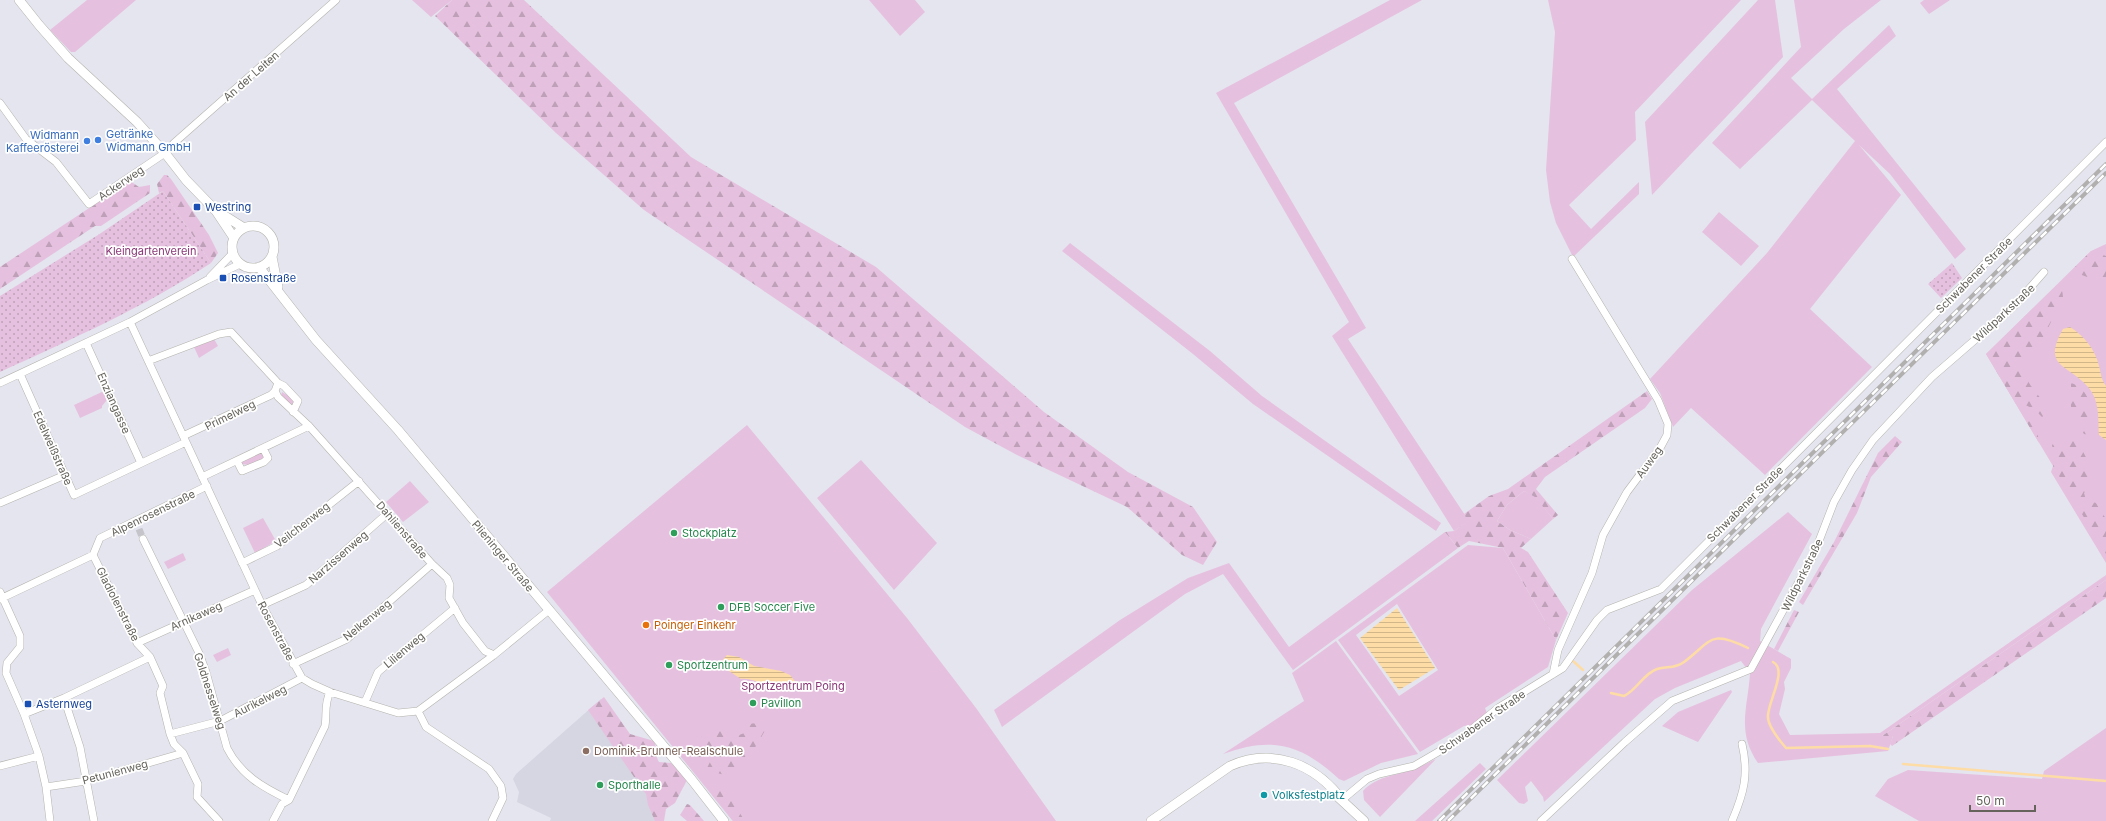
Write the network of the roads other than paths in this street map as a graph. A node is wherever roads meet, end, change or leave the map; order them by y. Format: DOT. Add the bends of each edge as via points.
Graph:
graph roads {
  1 [pos="19,0"];
  2 [pos="336,0"];
  3 [pos="0,103"];
  4 [pos="2106,142"];
  5 [pos="165,153"];
  6 [pos="216,210"];
  7 [pos="244,228"];
  8 [pos="234,238"];
  9 [pos="232,253"];
  10 [pos="272,257"];
  11 [pos="1572,259"];
  12 [pos="240,264"];
  13 [pos="259,267"];
  14 [pos="2044,272"];
  15 [pos="206,280"];
  16 [pos="280,292"];
  17 [pos="130,322"];
  18 [pos="86,344"];
  19 [pos="148,361"];
  20 [pos="20,374"];
  21 [pos="0,383"];
  22 [pos="278,383"];
  23 [pos="275,391"];
  24 [pos="293,412"];
  25 [pos="309,426"];
  26 [pos="185,439"];
  27 [pos="263,448"];
  28 [pos="237,461"];
  29 [pos="141,463"];
  30 [pos="65,475"];
  31 [pos="202,477"];
  32 [pos="359,481"];
  33 [pos="206,486"];
  34 [pos="0,503"];
  35 [pos="388,513"];
  36 [pos="135,522"];
  37 [pos="139,529"];
  38 [pos="143,539"];
  39 [pos="93,555"];
  40 [pos="242,563"];
  41 [pos="432,564"];
  42 [pos="255,590"];
  43 [pos="1,596"];
  44 [pos="262,605"];
  45 [pos="455,608"];
  46 [pos="549,610"];
  47 [pos="182,622"];
  48 [pos="137,643"];
  49 [pos="494,655"];
  50 [pos="150,657"];
  51 [pos="3,663"];
  52 [pos="293,664"];
  53 [pos="1553,674"];
  54 [pos="302,678"];
  55 [pos="330,692"];
  56 [pos="64,698"];
  57 [pos="366,702"];
  58 [pos="418,711"];
  59 [pos="24,714"];
  60 [pos="220,721"];
  61 [pos="170,734"];
  62 [pos="1742,744"];
  63 [pos="183,753"];
  64 [pos="39,756"];
  65 [pos="0,766"];
  66 [pos="86,781"];
  67 [pos="46,787"];
  68 [pos="289,800"];
  69 [pos="1342,800"];
  70 [pos="50,821"];
  71 [pos="94,821"];
  72 [pos="219,821"];
  73 [pos="273,821"];
  74 [pos="492,821"];
  75 [pos="724,821"];
  76 [pos="1151,821"];
  77 [pos="1364,821"];
  78 [pos="1541,821"];
  79 [pos="1732,821"];
  1 -- 5 [label="street, Plieninger Straße" via="68,58 138,122"];
  2 -- 5 [label="street, An der Leiten"];
  3 -- 5 [label="street, Ackerweg" via="26,139 56,162 89,204"];
  4 -- 53 [label="street, Schwabener Straße" via="1666,584 1650,595 1607,610 1563,668"];
  5 -- 6 [label="street, Plieninger Straße" via="186,180"];
  6 -- 7 [label="street, Plieninger Straße"];
  6 -- 8 [label="street, Plieninger Straße"];
  7 -- 8 [label="street"];
  7 -- 10 [label="street, Plieninger Straße" via="256,226 269,233 274,246"];
  8 -- 9 [label="street"];
  9 -- 12 [label="street"];
  9 -- 15 [label="street"];
  10 -- 13 [label="street"];
  10 -- 16 [label="street, Plieninger Straße"];
  11 -- 53 [label="street, Auweg" via="1658,400 1668,424 1667,435 1660,448 1627,492 1603,535 1592,573 1558,650"];
  12 -- 13 [label="street" via="247,268"];
  12 -- 15 [label="street"];
  13 -- 16 [label="street, Plieninger Straße"];
  14 -- 78 [label="street, Wildparkstraße" via="2014,306 1926,383 1873,440 1834,502 1814,554 1751,669 1669,703"];
  15 -- 17 [label="street"];
  16 -- 46 [label="street, Plieninger Straße" via="316,340 398,430"];
  17 -- 18 [label="street"];
  17 -- 19 [label="street, Rosenstraße"];
  18 -- 20 [label="street"];
  18 -- 29 [label="street, Enziangasse"];
  19 -- 22 [label="street" via="219,334 231,332"];
  19 -- 26 [label="street, Rosenstraße"];
  20 -- 21 [label="street"];
  20 -- 30 [label="street, Edelweißstraße"];
  22 -- 23 [label="street"];
  22 -- 24 [label="street" via="298,402"];
  23 -- 24 [label="street, Dahlienstraße"];
  23 -- 26 [label="street, Primelweg"];
  24 -- 25 [label="street, Dahlienstraße"];
  25 -- 27 [label="street"];
  25 -- 32 [label="street, Dahlienstraße"];
  26 -- 29 [label="street, Edelweißstraße"];
  26 -- 31 [label="street, Rosenstraße"];
  27 -- 28 [label="street"];
  27 -- 28 [label="street" via="268,458 264,462 242,471"];
  28 -- 31 [label="street"];
  29 -- 30 [label="street, Edelweißstraße" via="74,495"];
  30 -- 34 [label="street"];
  31 -- 33 [label="street, Rosenstraße"];
  32 -- 35 [label="street, Dahlienstraße"];
  32 -- 40 [label="street, Veilchenweg" via="276,546"];
  33 -- 36 [label="street, Alpenrosenstraße"];
  33 -- 40 [label="street, Rosenstraße"];
  35 -- 41 [label="street, Dahlienstraße"];
  35 -- 44 [label="street, Narzissenweg" via="306,585"];
  36 -- 37 [label="street"];
  36 -- 39 [label="street, Alpenrosenstraße" via="100,538"];
  38 -- 47 [label="street, Goldnesselweg"];
  39 -- 43 [label="street"];
  39 -- 48 [label="street, Gladiolenstraße"];
  40 -- 42 [label="street, Rosenstraße"];
  41 -- 45 [label="street, Dahlienstraße" via="447,578 450,585 449,598"];
  41 -- 52 [label="street, Nelkenweg" via="347,639"];
  42 -- 44 [label="street, Rosenstraße"];
  42 -- 47 [label="street, Arnikaweg"];
  43 -- 51 [label="street" via="21,643 18,651"];
  44 -- 52 [label="street, Rosenstraße"];
  45 -- 49 [label="street, Dahlienstraße" via="463,623 485,651"];
  45 -- 57 [label="street, Lilienweg" via="378,672"];
  46 -- 49 [label="street"];
  46 -- 75 [label="street, Plieninger Straße"];
  47 -- 48 [label="street, Arnikaweg"];
  47 -- 60 [label="street, Goldnesselweg" via="199,653"];
  48 -- 50 [label="street, Gladiolenstraße"];
  49 -- 58 [label="street"];
  50 -- 56 [label="street"];
  50 -- 61 [label="street, Gladiolenstraße" via="163,686 160,693"];
  51 -- 59 [label="street" via="7,679"];
  52 -- 54 [label="street, Rosenstraße"];
  53 -- 69 [label="street, Schwabener Straße" via="1498,708 1471,731 1429,760 1367,779"];
  54 -- 55 [label="street, Rosenstraße"];
  54 -- 60 [label="street, Aurikelweg"];
  55 -- 57 [label="street, Rosenstraße"];
  55 -- 68 [label="street" via="325,707 327,715 324,726"];
  56 -- 59 [label="street"];
  56 -- 66 [label="street" via="80,747"];
  57 -- 58 [label="street, Rosenstraße" via="398,713"];
  58 -- 74 [label="street" via="426,727 489,769 501,786 503,798"];
  59 -- 64 [label="street"];
  60 -- 61 [label="street, Aurikelweg"];
  60 -- 68 [label="street, Goldnesselweg" via="227,748 240,769 258,783"];
  61 -- 63 [label="street, Gladiolenstraße" via="174,744"];
  62 -- 79 [label="street" via="1747,772 1746,784"];
  63 -- 66 [label="street, Petunienweg"];
  63 -- 72 [label="street, Gladiolenstraße" via="198,784 197,796"];
  64 -- 65 [label="street"];
  64 -- 67 [label="street"];
  66 -- 67 [label="street, Petunienweg"];
  66 -- 71 [label="street"];
  67 -- 70 [label="street"];
  68 -- 73 [label="street" via="282,804"];
  69 -- 76 [label="street" via="1330,784 1300,765 1281,759 1259,758 1241,761 1218,773"];
  69 -- 77 [label="street"];
}
